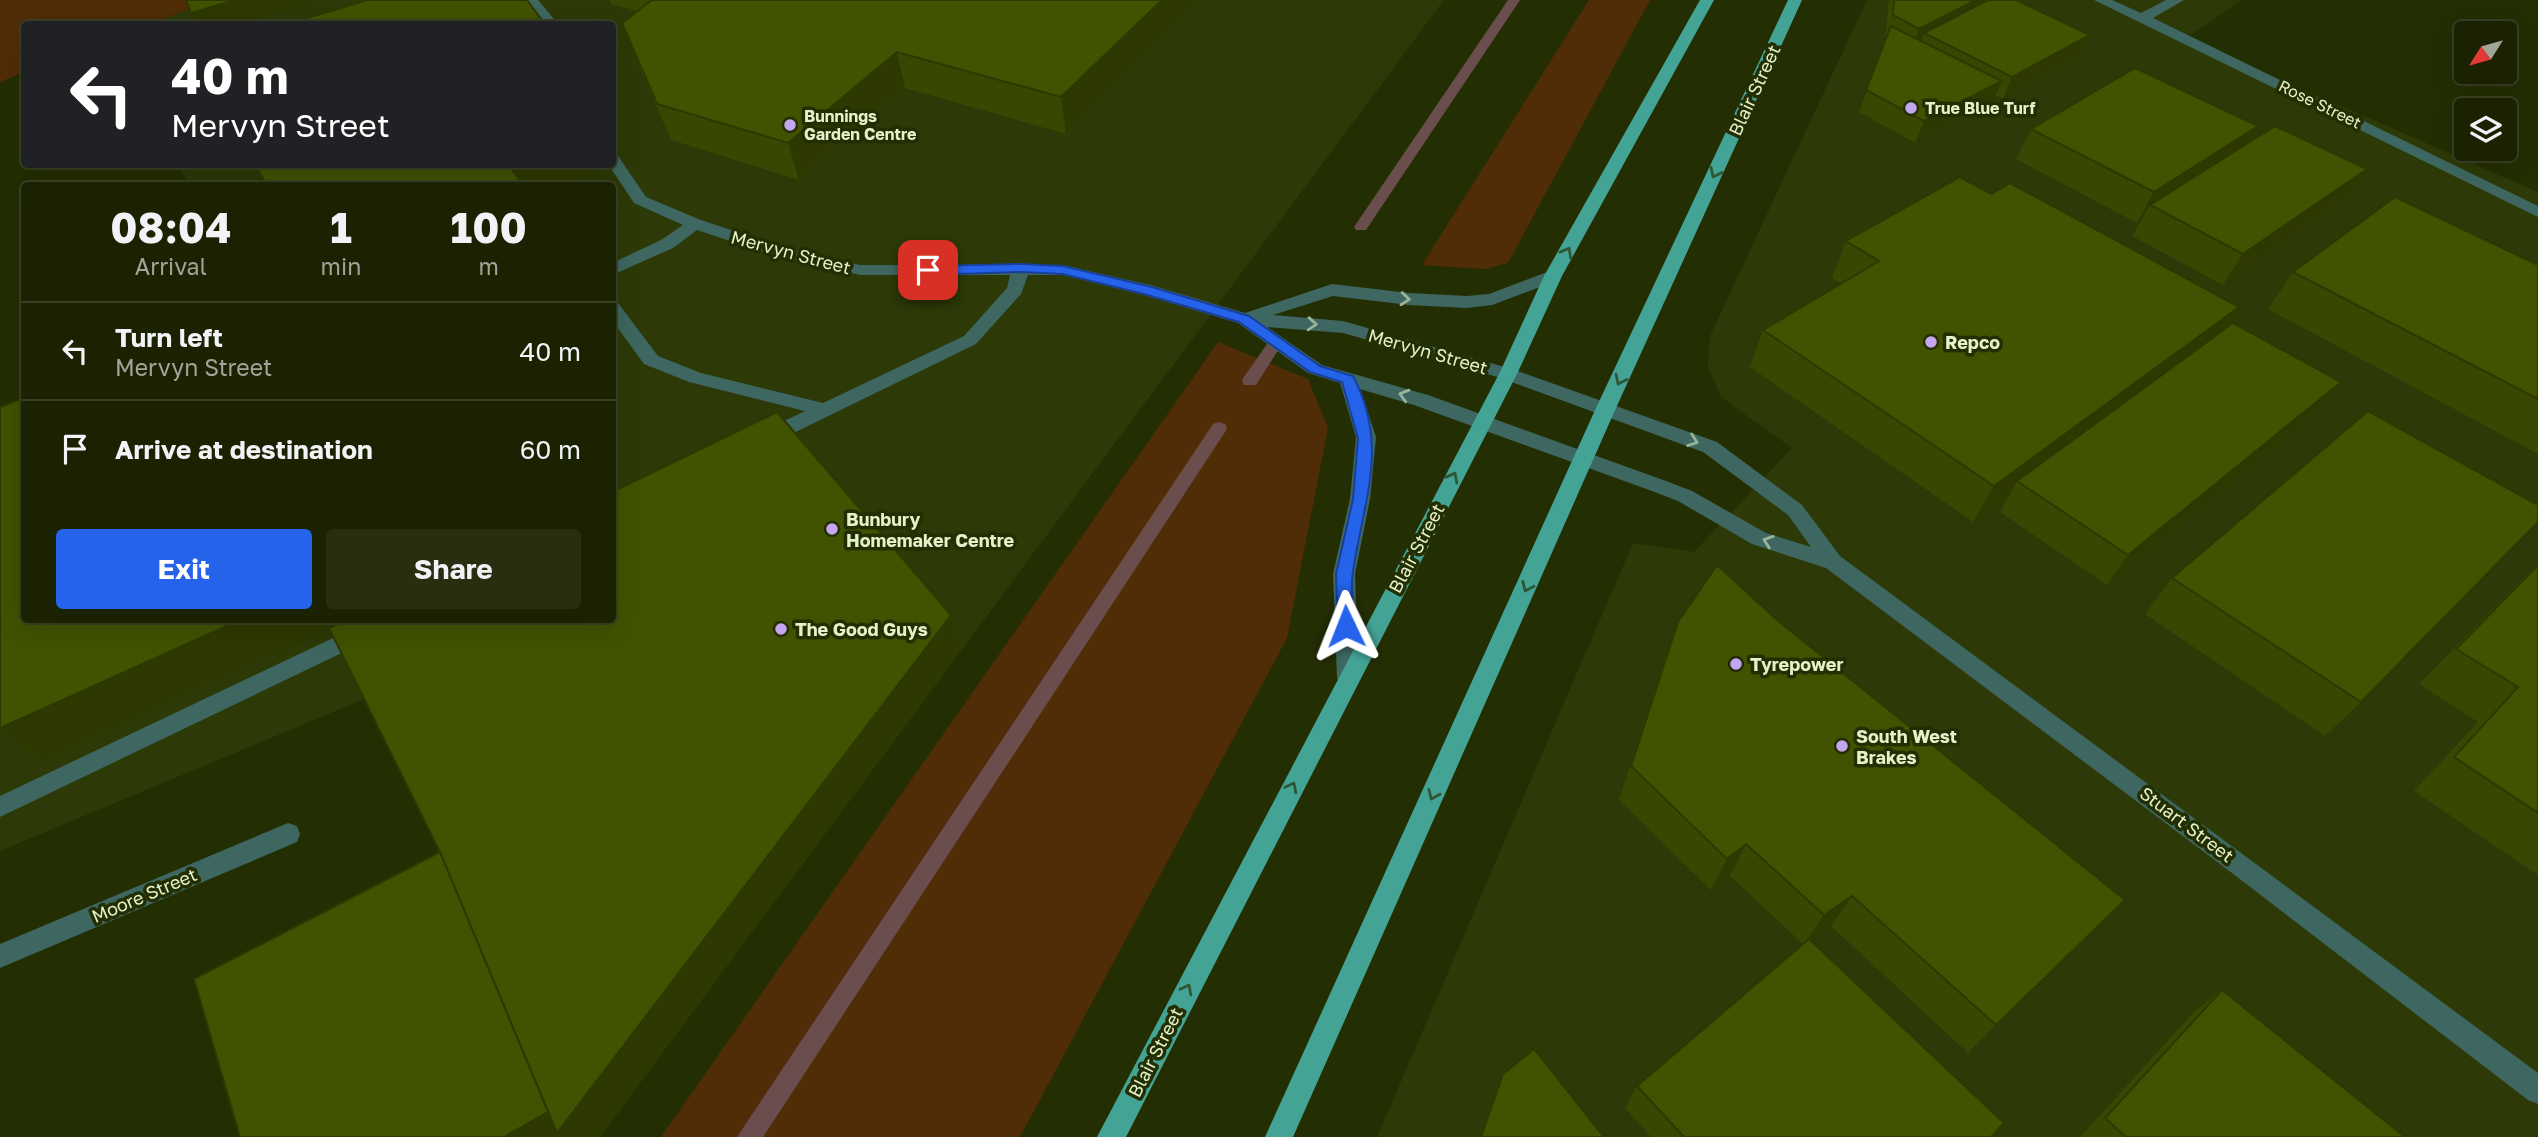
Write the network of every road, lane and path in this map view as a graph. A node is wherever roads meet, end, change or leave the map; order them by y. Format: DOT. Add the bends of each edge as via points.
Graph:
graph roads {
  1 [pos="531,0"];
  2 [pos="1707,0"];
  3 [pos="1795,0"];
  4 [pos="2101,0"];
  5 [pos="2177,0"];
  6 [pos="2142,18"];
  7 [pos="548,21"];
  8 [pos="616,165"];
  9 [pos="2538,212"];
  10 [pos="695,225"];
  11 [pos="616,268"];
  12 [pos="1021,268"];
  13 [pos="1553,276"];
  14 [pos="616,312"];
  15 [pos="1244,319"];
  16 [pos="1507,374"];
  17 [pos="1348,379"];
  18 [pos="1606,408"];
  19 [pos="826,410"];
  20 [pos="1483,422"];
  21 [pos="751,446"];
  22 [pos="1583,461"];
  23 [pos="1833,562"];
  24 [pos="384,623"];
  25 [pos="1348,678"];
  26 [pos="0,807"];
  27 [pos="288,834"];
  28 [pos="0,956"];
  29 [pos="2538,1090"];
  30 [pos="1111,1137"];
  31 [pos="1279,1137"];
  1 -- 7 [label="street"];
  13 -- 2 [label="main road, Blair Street, one-way"];
  3 -- 18 [label="main road, Blair Street, one-way"];
  4 -- 6 [label="street, Rose Street"];
  5 -- 6 [label="street"];
  6 -- 9 [label="street, Rose Street"];
  8 -- 10 [label="street, Mervyn Street" via="640,200"];
  10 -- 11 [label="street"];
  10 -- 12 [label="street, Mervyn Street" via="860,270"];
  12 -- 15 [label="street, Mervyn Street" via="1063,270"];
  12 -- 19 [label="street" via="1015,290 970,340"];
  15 -- 13 [label="street, one-way" via="1332,290 1467,302 1502,296"];
  13 -- 16 [label="main road, Blair Street"];
  14 -- 19 [label="street" via="651,360 696,378"];
  15 -- 16 [label="street, Mervyn Street, one-way" via="1343,327"];
  15 -- 17 [label="street, Mervyn Street" via="1315,369"];
  16 -- 18 [label="street, Mervyn Street"];
  16 -- 20 [label="main road, Blair Street"];
  20 -- 17 [label="street, Mervyn Street, one-way"];
  17 -- 25 [label="street" via="1366,438 1360,499 1344,574"];
  18 -- 22 [label="main road, Blair Street"];
  18 -- 23 [label="street, Stuart Street, one-way" via="1710,447 1795,509"];
  19 -- 21 [label="street"];
  20 -- 22 [label="street, Mervyn Street"];
  25 -- 20 [label="main road, Blair Street, one-way"];
  23 -- 22 [label="street, Stuart Street, one-way" via="1759,539 1685,496"];
  22 -- 31 [label="main road, Blair Street, one-way"];
  23 -- 29 [label="street, Stuart Street"];
  24 -- 26 [label="street"];
  30 -- 25 [label="main road, Blair Street, one-way"];
  27 -- 28 [label="street, Moore Street"];
}
